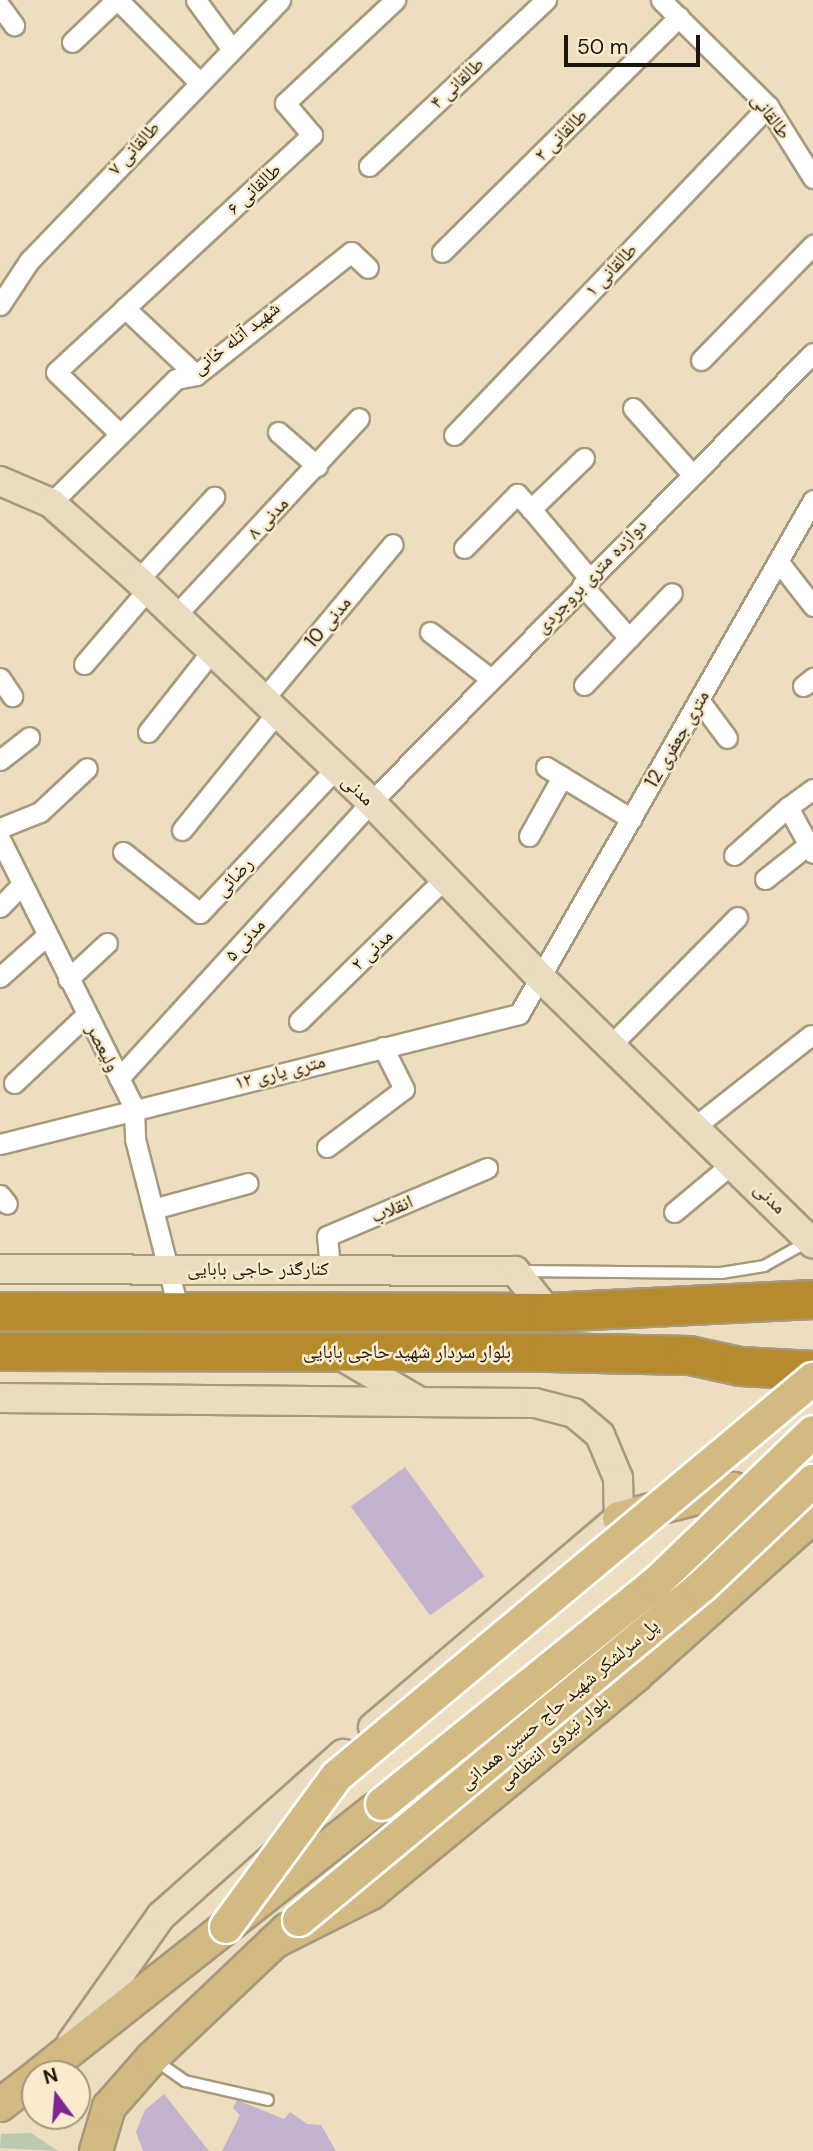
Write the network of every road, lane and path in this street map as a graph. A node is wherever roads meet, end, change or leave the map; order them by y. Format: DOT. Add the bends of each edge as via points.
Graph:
graph roads {
  1 [pos="117,0"];
  2 [pos="196,0"];
  3 [pos="395,0"];
  4 [pos="546,0"];
  5 [pos="661,0"];
  6 [pos="273,2"];
  7 [pos="0,6"];
  8 [pos="679,18"];
  9 [pos="14,24"];
  10 [pos="72,42"];
  11 [pos="230,48"];
  12 [pos="197,80"];
  13 [pos="768,106"];
  14 [pos="369,166"];
  15 [pos="813,178"];
  16 [pos="813,245"];
  17 [pos="442,252"];
  18 [pos="368,268"];
  19 [pos="1,300"];
  20 [pos="120,314"];
  21 [pos="813,353"];
  22 [pos="701,360"];
  23 [pos="196,375"];
  24 [pos="633,408"];
  25 [pos="359,418"];
  26 [pos="278,432"];
  27 [pos="120,434"];
  28 [pos="454,435"];
  29 [pos="584,458"];
  30 [pos="317,466"];
  31 [pos="691,473"];
  32 [pos="0,481"];
  33 [pos="214,497"];
  34 [pos="813,500"];
  35 [pos="51,503"];
  36 [pos="531,509"];
  37 [pos="393,544"];
  38 [pos="464,548"];
  39 [pos="778,561"];
  40 [pos="586,582"];
  41 [pos="143,585"];
  42 [pos="672,593"];
  43 [pos="813,606"];
  44 [pos="175,616"];
  45 [pos="430,632"];
  46 [pos="629,638"];
  47 [pos="212,652"];
  48 [pos="84,664"];
  49 [pos="0,678"];
  50 [pos="491,679"];
  51 [pos="584,685"];
  52 [pos="12,696"];
  53 [pos="699,700"];
  54 [pos="269,707"];
  55 [pos="148,732"];
  56 [pos="29,737"];
  57 [pos="727,738"];
  58 [pos="0,761"];
  59 [pos="87,768"];
  60 [pos="335,769"];
  61 [pos="813,789"];
  62 [pos="371,802"];
  63 [pos="788,807"];
  64 [pos="632,819"];
  65 [pos="0,828"];
  66 [pos="182,830"];
  67 [pos="529,836"];
  68 [pos="0,839"];
  69 [pos="811,849"];
  70 [pos="123,852"];
  71 [pos="734,855"];
  72 [pos="444,879"];
  73 [pos="765,879"];
  74 [pos="20,886"];
  75 [pos="0,907"];
  76 [pos="737,917"];
  77 [pos="46,936"];
  78 [pos="107,943"];
  79 [pos="0,977"];
  80 [pos="541,978"];
  81 [pos="68,979"];
  82 [pos="86,1016"];
  83 [pos="299,1021"];
  84 [pos="811,1035"];
  85 [pos="610,1046"];
  86 [pos="383,1047"];
  87 [pos="119,1078"];
  88 [pos="14,1083"];
  89 [pos="134,1108"];
  90 [pos="693,1128"];
  91 [pos="0,1144"];
  92 [pos="327,1147"];
  93 [pos="734,1162"];
  94 [pos="487,1168"];
  95 [pos="248,1183"];
  96 [pos="153,1209"];
  97 [pos="674,1212"];
  98 [pos="812,1241"];
  99 [pos="168,1268"];
  100 [pos="0,1269"];
  101 [pos="330,1269"];
  102 [pos="515,1271"];
  103 [pos="813,1299"];
  104 [pos="0,1311"];
  105 [pos="179,1311"];
  106 [pos="271,1311"];
  107 [pos="548,1312"];
  108 [pos="270,1351"];
  109 [pos="333,1351"];
  110 [pos="0,1352"];
  111 [pos="813,1370"];
  112 [pos="813,1379"];
  113 [pos="0,1398"];
  114 [pos="416,1399"];
  115 [pos="813,1432"];
  116 [pos="813,1481"];
  117 [pos="813,1517"];
  118 [pos="619,1518"];
  119 [pos="780,1546"];
  120 [pos="299,1920"];
  121 [pos="226,1927"];
  122 [pos="274,1942"];
  123 [pos="152,2057"];
  124 [pos="55,2060"];
  125 [pos="57,2060"];
  126 [pos="21,2089"];
  127 [pos="268,2100"];
  128 [pos="0,2105"];
  129 [pos="96,2151"];
  1 -- 10 [label="street"];
  1 -- 12 [label="street"];
  2 -- 11 [label="street"];
  3 -- 20 [label="street, طالقانی ۶" via="285,103 312,135"];
  4 -- 14 [label="street, طالقانی ۴"];
  5 -- 8 [label="street, طالقانی"];
  6 -- 11 [label="street, طالقانی ۷"];
  7 -- 9 [label="street"];
  8 -- 13 [label="street, طالقانی"];
  8 -- 17 [label="street, طالقانی ۲"];
  11 -- 12 [label="street, طالقانی ۷"];
  12 -- 19 [label="street, طالقانی ۷" via="29,261"];
  13 -- 15 [label="street, طالقانی"];
  13 -- 28 [label="street, طالقانی ۱"];
  16 -- 22 [label="street"];
  18 -- 23 [label="street, شهید آتله خانی" via="351,252"];
  20 -- 23 [label="street"];
  20 -- 27 [label="street" via="56,372"];
  21 -- 31 [label="street, دوازده متری بروجردی"];
  23 -- 27 [label="street, شهید آتله خانی" via="176,379"];
  24 -- 31 [label="street"];
  25 -- 30 [label="street, مدنی ۸"];
  26 -- 30 [label="street"];
  27 -- 35 [label="street, شهید آتله خانی"];
  29 -- 36 [label="street"];
  30 -- 44 [label="street, مدنی ۸"];
  31 -- 40 [label="street, دوازده متری بروجردی"];
  32 -- 35 [label="main road, مدنی"];
  33 -- 41 [label="street"];
  34 -- 39 [label="street, 12 متری جعفری"];
  35 -- 41 [label="main road, مدنی"];
  36 -- 38 [label="street" via="517,494"];
  36 -- 40 [label="street"];
  37 -- 54 [label="street, مدنی 10"];
  39 -- 43 [label="street"];
  39 -- 53 [label="street, 12 متری جعفری"];
  40 -- 46 [label="street"];
  40 -- 50 [label="street, دوازده متری بروجردی"];
  41 -- 44 [label="main road, مدنی"];
  41 -- 48 [label="street"];
  42 -- 46 [label="street"];
  44 -- 47 [label="main road, مدنی"];
  45 -- 50 [label="street"];
  46 -- 51 [label="street"];
  47 -- 54 [label="main road, مدنی"];
  47 -- 55 [label="street"];
  49 -- 52 [label="street"];
  50 -- 62 [label="street, دوازده متری بروجردی"];
  53 -- 57 [label="street"];
  53 -- 64 [label="street, 12 متری جعفری"];
  54 -- 60 [label="main road, مدنی"];
  54 -- 66 [label="street, مدنی 10"];
  56 -- 58 [label="street"];
  59 -- 65 [label="street" via="40,812"];
  60 -- 62 [label="main road, مدنی"];
  60 -- 70 [label="street, رضائی" via="200,913"];
  61 -- 63 [label="street"];
  62 -- 72 [label="main road, مدنی"];
  62 -- 87 [label="street, مدنی ۵"];
  63 -- 69 [label="street"];
  63 -- 71 [label="street"];
  64 -- 67 [label="street" via="554,772"];
  64 -- 80 [label="street, 12 متری جعفری"];
  68 -- 74 [label="street, ولیعصر"];
  69 -- 73 [label="street"];
  72 -- 80 [label="main road, مدنی"];
  72 -- 83 [label="street, مدنی ۲"];
  74 -- 75 [label="street"];
  74 -- 77 [label="street, ولیعصر"];
  76 -- 85 [label="street"];
  77 -- 79 [label="street"];
  77 -- 81 [label="street, ولیعصر"];
  78 -- 81 [label="street"];
  80 -- 85 [label="main road, مدنی"];
  80 -- 86 [label="street, ۱۲ متری یاری" via="519,1014"];
  81 -- 82 [label="street, ولیعصر"];
  82 -- 87 [label="street, ولیعصر"];
  82 -- 88 [label="street"];
  84 -- 90 [label="street"];
  85 -- 90 [label="main road, مدنی"];
  86 -- 89 [label="street, ۱۲ متری یاری"];
  86 -- 92 [label="street" via="404,1089"];
  87 -- 89 [label="street, ولیعصر"];
  89 -- 91 [label="street, ۱۲ متری یاری"];
  89 -- 96 [label="street, ولیعصر" via="135,1139"];
  90 -- 93 [label="main road, مدنی"];
  93 -- 97 [label="street"];
  93 -- 98 [label="main road, مدنی"];
  94 -- 101 [label="street, انقلاب" via="327,1236"];
  95 -- 96 [label="street"];
  96 -- 99 [label="street, ولیعصر"];
  98 -- 102 [label="lane" via="764,1266 721,1273"];
  99 -- 100 [label="main road, کنارگذر حاجی بابایی"];
  99 -- 101 [label="main road, کنارگذر حاجی بابایی"];
  99 -- 105 [label="street, ولیعصر"];
  101 -- 102 [label="main road, کنارگذر حاجی بابایی"];
  102 -- 107 [label="main road"];
  103 -- 107 [label="highway, بلوار سردار شهید حاجی بابایی"];
  104 -- 105 [label="highway, بلوار سردار شهید حاجی بابایی"];
  105 -- 106 [label="highway, بلوار سردار شهید حاجی بابایی"];
  106 -- 107 [label="highway, بلوار سردار شهید حاجی بابایی"];
  106 -- 108 [label="highway"];
  108 -- 109 [label="highway, بلوار سردار شهید حاجی بابایی"];
  108 -- 110 [label="highway, بلوار سردار شهید حاجی بابایی"];
  109 -- 111 [label="highway, بلوار سردار شهید حاجی بابایی" via="689,1355 740,1366"];
  109 -- 114 [label="main road"];
  112 -- 121 [label="main road, bridge" via="337,1776"];
  113 -- 114 [label="main road"];
  114 -- 118 [label="main road" via="535,1403 574,1413 600,1434 618,1478"];
  115 -- 121 [label="main road, پل سرلشکر شهید حاج حسین همدانی, bridge" via="655,1584"];
  116 -- 120 [label="main road, پل سرلشکر شهید حاج حسین همدانی, bridge" via="702,1586"];
  117 -- 119 [label="main road, بلوار نیروی انتظامی"];
  118 -- 119 [label="main road" via="733,1489 759,1498 770,1510"];
  118 -- 124 [label="main road" via="495,1618 162,1916"];
  119 -- 122 [label="main road, بلوار نیروی انتظامی" via="636,1675 371,1893"];
  120 -- 122 [label="main road, بلوار نیروی انتظامی"];
  121 -- 125 [label="main road"];
  122 -- 123 [label="main road, بلوار نیروی انتظامی"];
  123 -- 127 [label="lane" via="185,2081"];
  123 -- 129 [label="main road, بلوار نیروی انتظامی" via="109,2107 98,2129"];
  126 -- 128 [label="main road"];
}
